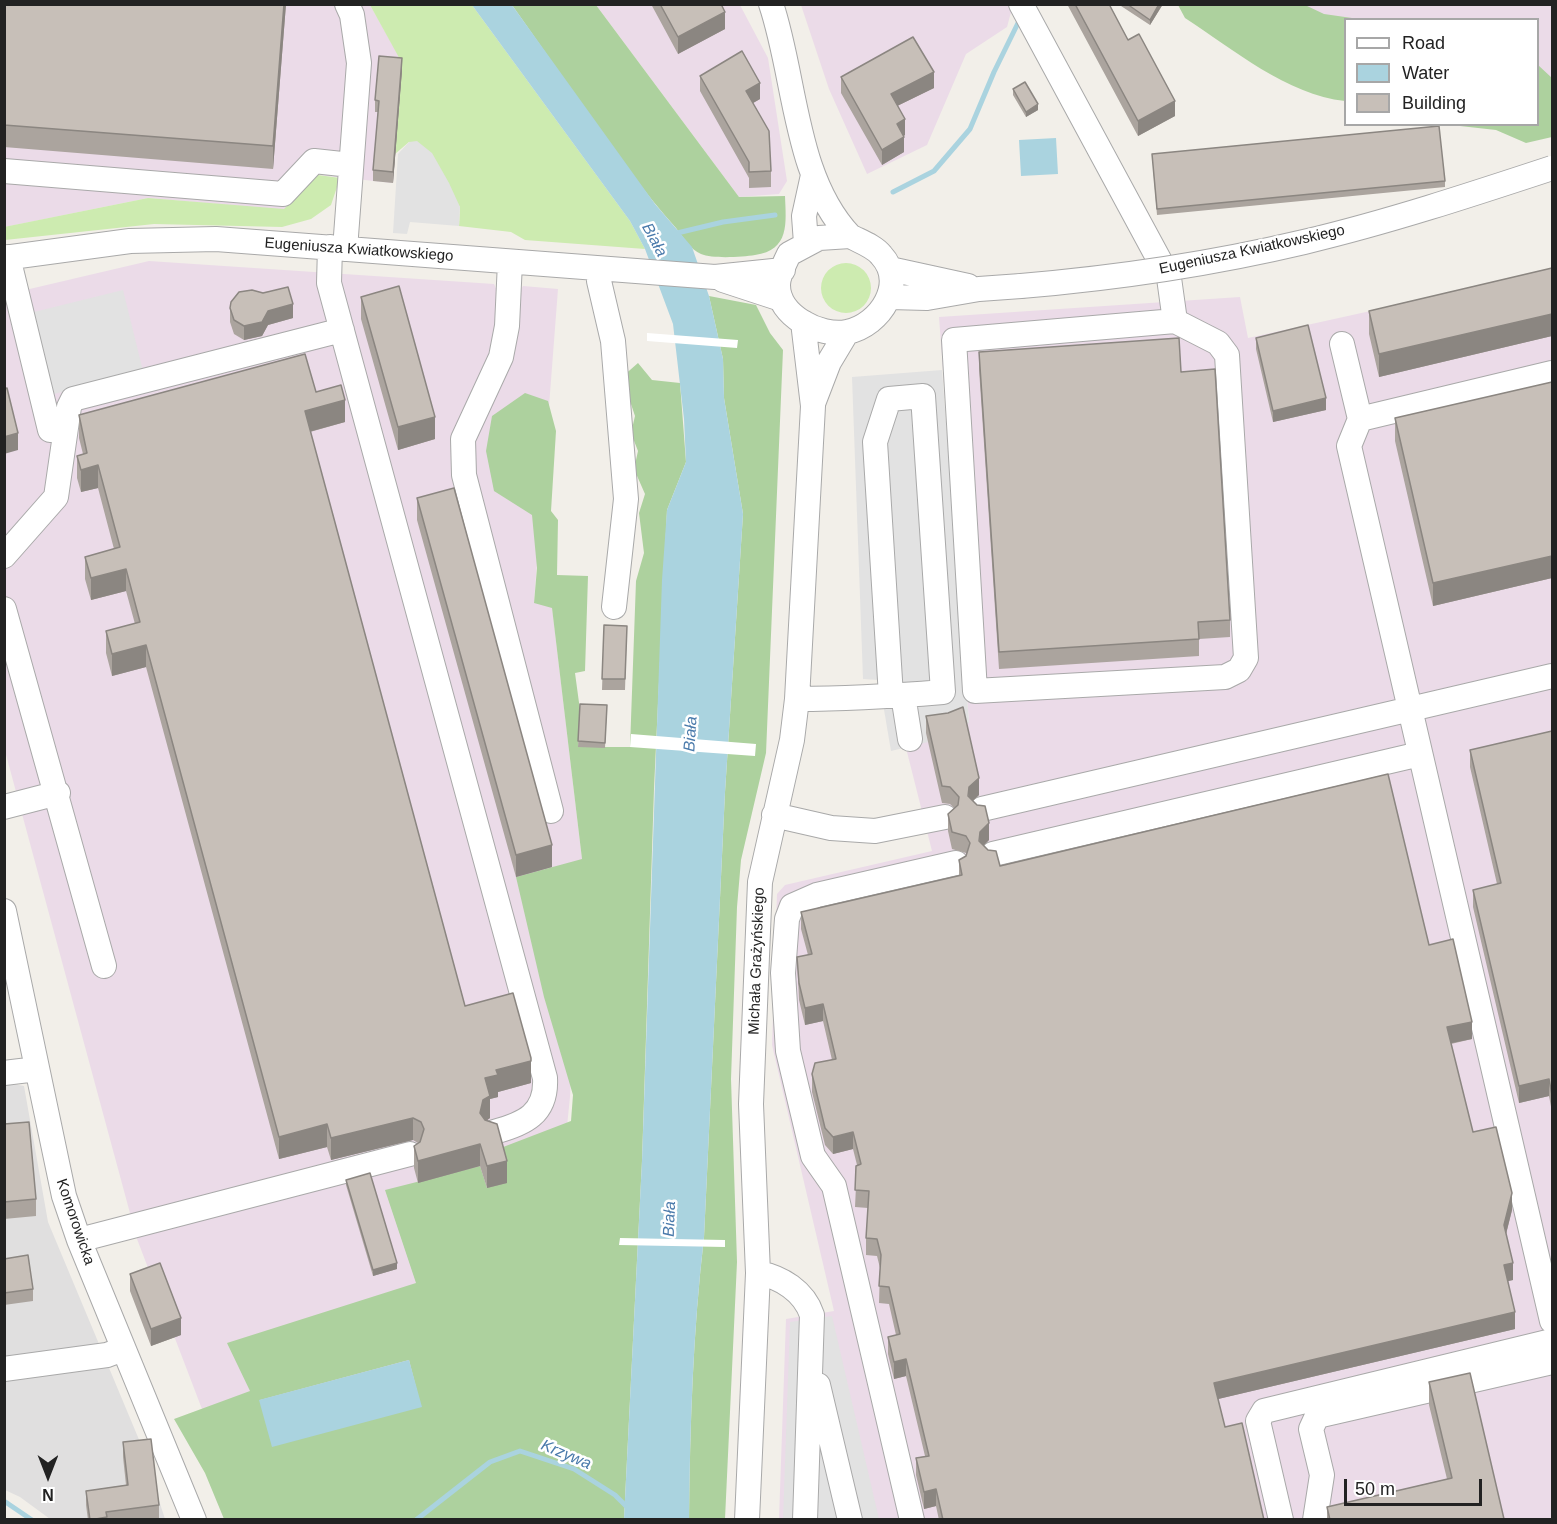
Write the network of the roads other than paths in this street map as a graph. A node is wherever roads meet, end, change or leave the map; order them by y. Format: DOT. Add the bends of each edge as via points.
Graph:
graph roads {
  1 [pos="347,4"];
  2 [pos="771,4"];
  3 [pos="1021,4"];
  4 [pos="351,165"];
  5 [pos="1552,168"];
  6 [pos="4,171"];
  7 [pos="813,175"];
  8 [pos="849,236"];
  9 [pos="806,243"];
  10 [pos="337,248"];
  11 [pos="6,258"];
  12 [pos="510,262"];
  13 [pos="891,269"];
  14 [pos="608,270"];
  15 [pos="783,270"];
  16 [pos="715,277"];
  17 [pos="979,289"];
  18 [pos="890,297"];
  19 [pos="782,299"];
  20 [pos="1175,321"];
  21 [pos="803,322"];
  22 [pos="342,330"];
  23 [pos="847,332"];
  24 [pos="1342,344"];
  25 [pos="1552,374"];
  26 [pos="813,406"];
  27 [pos="1360,419"];
  28 [pos="50,430"];
  29 [pos="4,556"];
  30 [pos="614,607"];
  31 [pos="4,609"];
  32 [pos="1552,676"];
  33 [pos="943,692"];
  34 [pos="897,695"];
  35 [pos="797,699"];
  36 [pos="1410,709"];
  37 [pos="946,716"];
  38 [pos="910,739"];
  39 [pos="1420,754"];
  40 [pos="58,793"];
  41 [pos="4,807"];
  42 [pos="982,809"];
  43 [pos="551,811"];
  44 [pos="774,815"];
  45 [pos="945,817"];
  46 [pos="993,854"];
  47 [pos="956,863"];
  48 [pos="4,911"];
  49 [pos="10,956"];
  50 [pos="104,966"];
  51 [pos="37,1069"];
  52 [pos="4,1073"];
  53 [pos="494,1132"];
  54 [pos="410,1154"];
  55 [pos="80,1240"];
  56 [pos="758,1273"];
  57 [pos="1552,1321"];
  58 [pos="1552,1341"];
  59 [pos="123,1349"];
  60 [pos="810,1353"];
  61 [pos="1552,1362"];
  62 [pos="4,1369"];
  63 [pos="194,1520"];
  64 [pos="747,1520"];
  65 [pos="805,1520"];
  66 [pos="850,1520"];
  67 [pos="912,1520"];
  68 [pos="1281,1520"];
  69 [pos="1315,1520"];
  1 -- 4 [label="street" via="359,63"];
  2 -- 7 [label="street"];
  3 -- 20 [label="street" via="1169,278"];
  4 -- 6 [label="street" via="314,161 283,194"];
  4 -- 10 [label="street"];
  5 -- 17 [label="street, Eugeniusza Kwiatkowskiego, bridge" via="1418,212 1303,242 1093,280"];
  7 -- 8 [label="street" via="834,219"];
  7 -- 9 [label="street" via="804,216"];
  8 -- 9 [label="street" via="819,237"];
  8 -- 13 [label="street" via="880,253"];
  9 -- 15 [label="street" via="789,254"];
  10 -- 11 [label="street, Eugeniusza Kwiatkowskiego" via="163,239"];
  10 -- 12 [label="street, Eugeniusza Kwiatkowskiego"];
  10 -- 22 [label="street" via="329,283"];
  11 -- 28 [label="street"];
  12 -- 14 [label="street, Eugeniusza Kwiatkowskiego"];
  12 -- 43 [label="street" via="507,326 501,357 463,439 464,475"];
  13 -- 17 [label="street, Eugeniusza Kwiatkowskiego"];
  13 -- 18 [label="street"];
  14 -- 16 [label="street, Eugeniusza Kwiatkowskiego"];
  14 -- 30 [label="street" via="599,282 613,341 626,499"];
  15 -- 16 [label="street, Eugeniusza Kwiatkowskiego"];
  15 -- 19 [label="street" via="778,284"];
  16 -- 19 [label="street, Eugeniusza Kwiatkowskiego"];
  17 -- 18 [label="street, Eugeniusza Kwiatkowskiego" via="927,298"];
  18 -- 23 [label="street" via="881,311"];
  19 -- 21 [label="street"];
  20 -- 20 [label="street" via="1218,343 1227,355 1246,658 1239,670 1225,677 975,691 954,340"];
  21 -- 23 [label="street" via="825,331"];
  21 -- 26 [label="street, Michała Grażyńskiego"];
  22 -- 29 [label="street" via="74,399 69,407 56,497"];
  22 -- 53 [label="street" via="544,1078 546,1095 535,1112 521,1125"];
  23 -- 26 [label="street, Michała Grażyńskiego" via="829,362"];
  24 -- 27 [label="street"];
  25 -- 27 [label="street"];
  26 -- 35 [label="street, Michała Grażyńskiego"];
  27 -- 36 [label="street" via="1349,446"];
  31 -- 40 [label="street"];
  32 -- 36 [label="street"];
  33 -- 34 [label="street"];
  33 -- 34 [label="street" via="923,396 889,399 875,442"];
  33 -- 37 [label="street"];
  34 -- 35 [label="street"];
  34 -- 38 [label="street"];
  35 -- 44 [label="street, Michała Grażyńskiego" via="792,740"];
  36 -- 39 [label="street"];
  36 -- 42 [label="street"];
  39 -- 46 [label="street"];
  39 -- 57 [label="street"];
  40 -- 41 [label="street"];
  40 -- 50 [label="street"];
  44 -- 45 [label="street" via="831,828 875,831"];
  44 -- 56 [label="street, Michała Grażyńskiego" via="760,882 752,1092"];
  47 -- 67 [label="street" via="817,896 792,906 787,919 783,973 788,1051 813,1156 834,1186"];
  48 -- 49 [label="street, Komorowicka"];
  49 -- 51 [label="street, Komorowicka"];
  51 -- 52 [label="street"];
  51 -- 55 [label="street, Komorowicka" via="53,1152"];
  54 -- 55 [label="street"];
  55 -- 59 [label="street, Komorowicka"];
  56 -- 60 [label="street" via="788,1284 809,1307"];
  56 -- 64 [label="street, Michała Grażyńskiego"];
  58 -- 68 [label="street" via="1264,1411 1258,1421"];
  59 -- 62 [label="street" via="107,1355"];
  59 -- 63 [label="street, Komorowicka"];
  60 -- 65 [label="street"];
  60 -- 66 [label="street"];
  61 -- 69 [label="street" via="1317,1416 1311,1429 1322,1475"];
}
